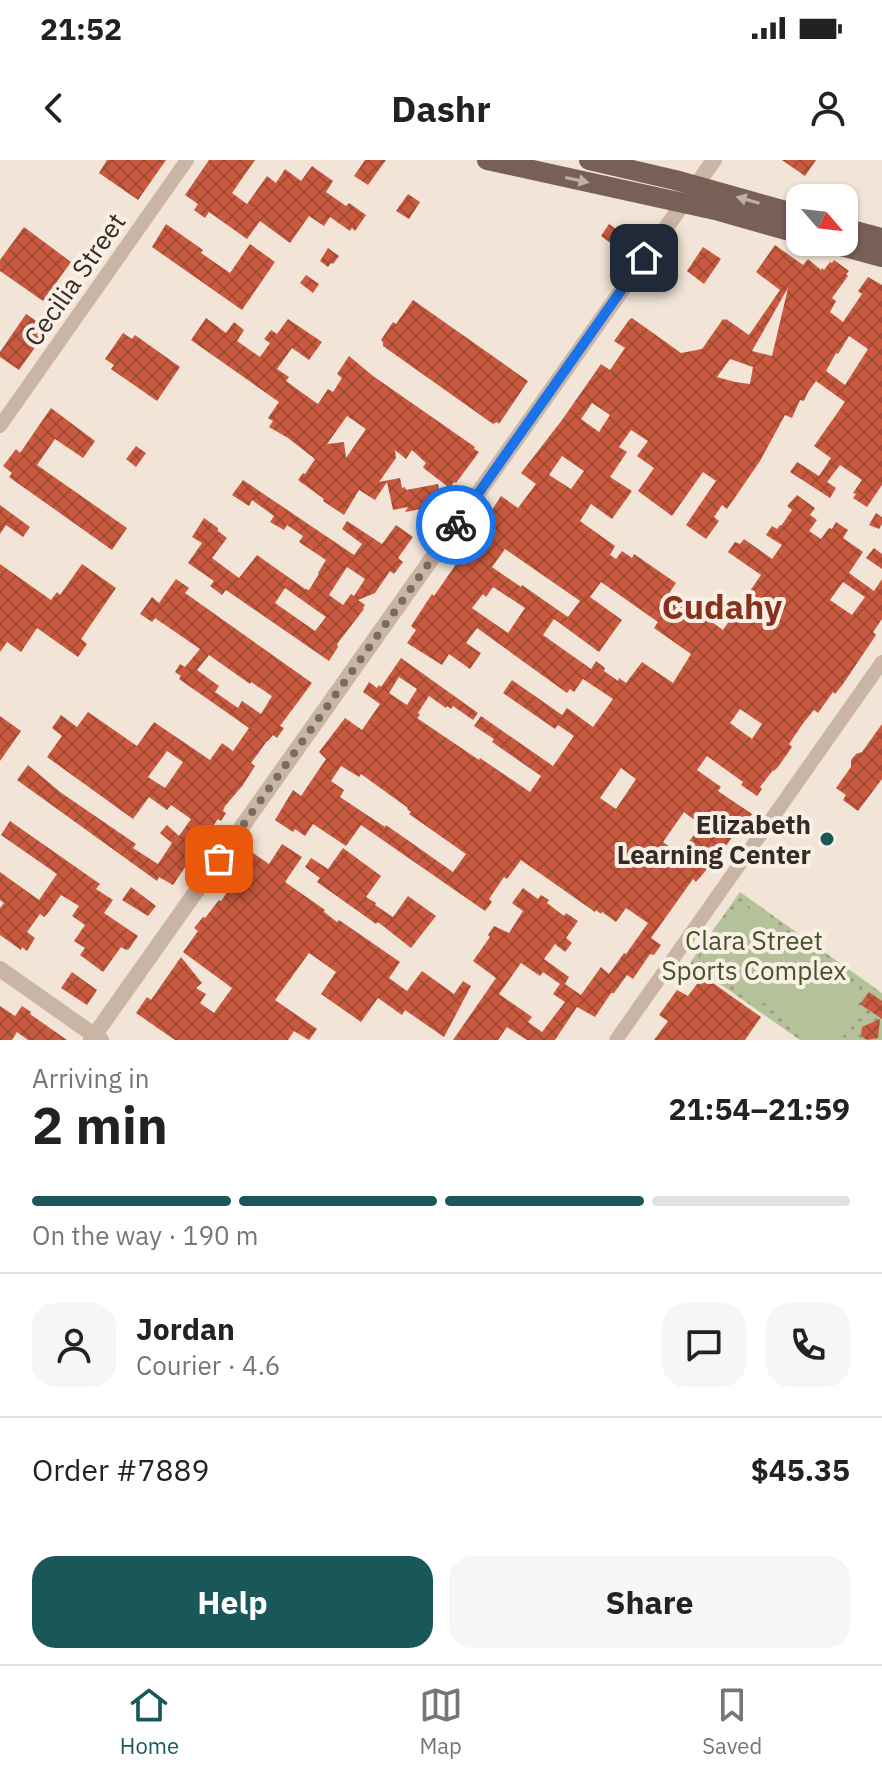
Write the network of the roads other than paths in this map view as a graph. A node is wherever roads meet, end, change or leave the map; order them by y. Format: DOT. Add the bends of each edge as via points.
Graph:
graph roads {
  1 [pos="187,160"];
  2 [pos="487,160"];
  3 [pos="589,160"];
  4 [pos="714,160"];
  5 [pos="696,186"];
  6 [pos="683,203"];
  7 [pos="786,211"];
  8 [pos="786,230"];
  9 [pos="858,232"];
  10 [pos="882,238"];
  11 [pos="858,251"];
  12 [pos="882,257"];
  13 [pos="0,426"];
  14 [pos="882,662"];
  15 [pos="0,969"];
  16 [pos="95,1039"];
  17 [pos="616,1040"];
  1 -- 13 [label="street, Cecilia Street"];
  2 -- 6 [label="main road, one-way"];
  3 -- 5 [label="main road"];
  4 -- 5 [label="street"];
  5 -- 6 [label="street"];
  7 -- 5 [label="main road, one-way"];
  6 -- 8 [label="main road"];
  6 -- 16 [label="street"];
  9 -- 10 [label="main road"];
  11 -- 12 [label="main road"];
  14 -- 17 [label="street"];
  15 -- 16 [label="street"];
}
